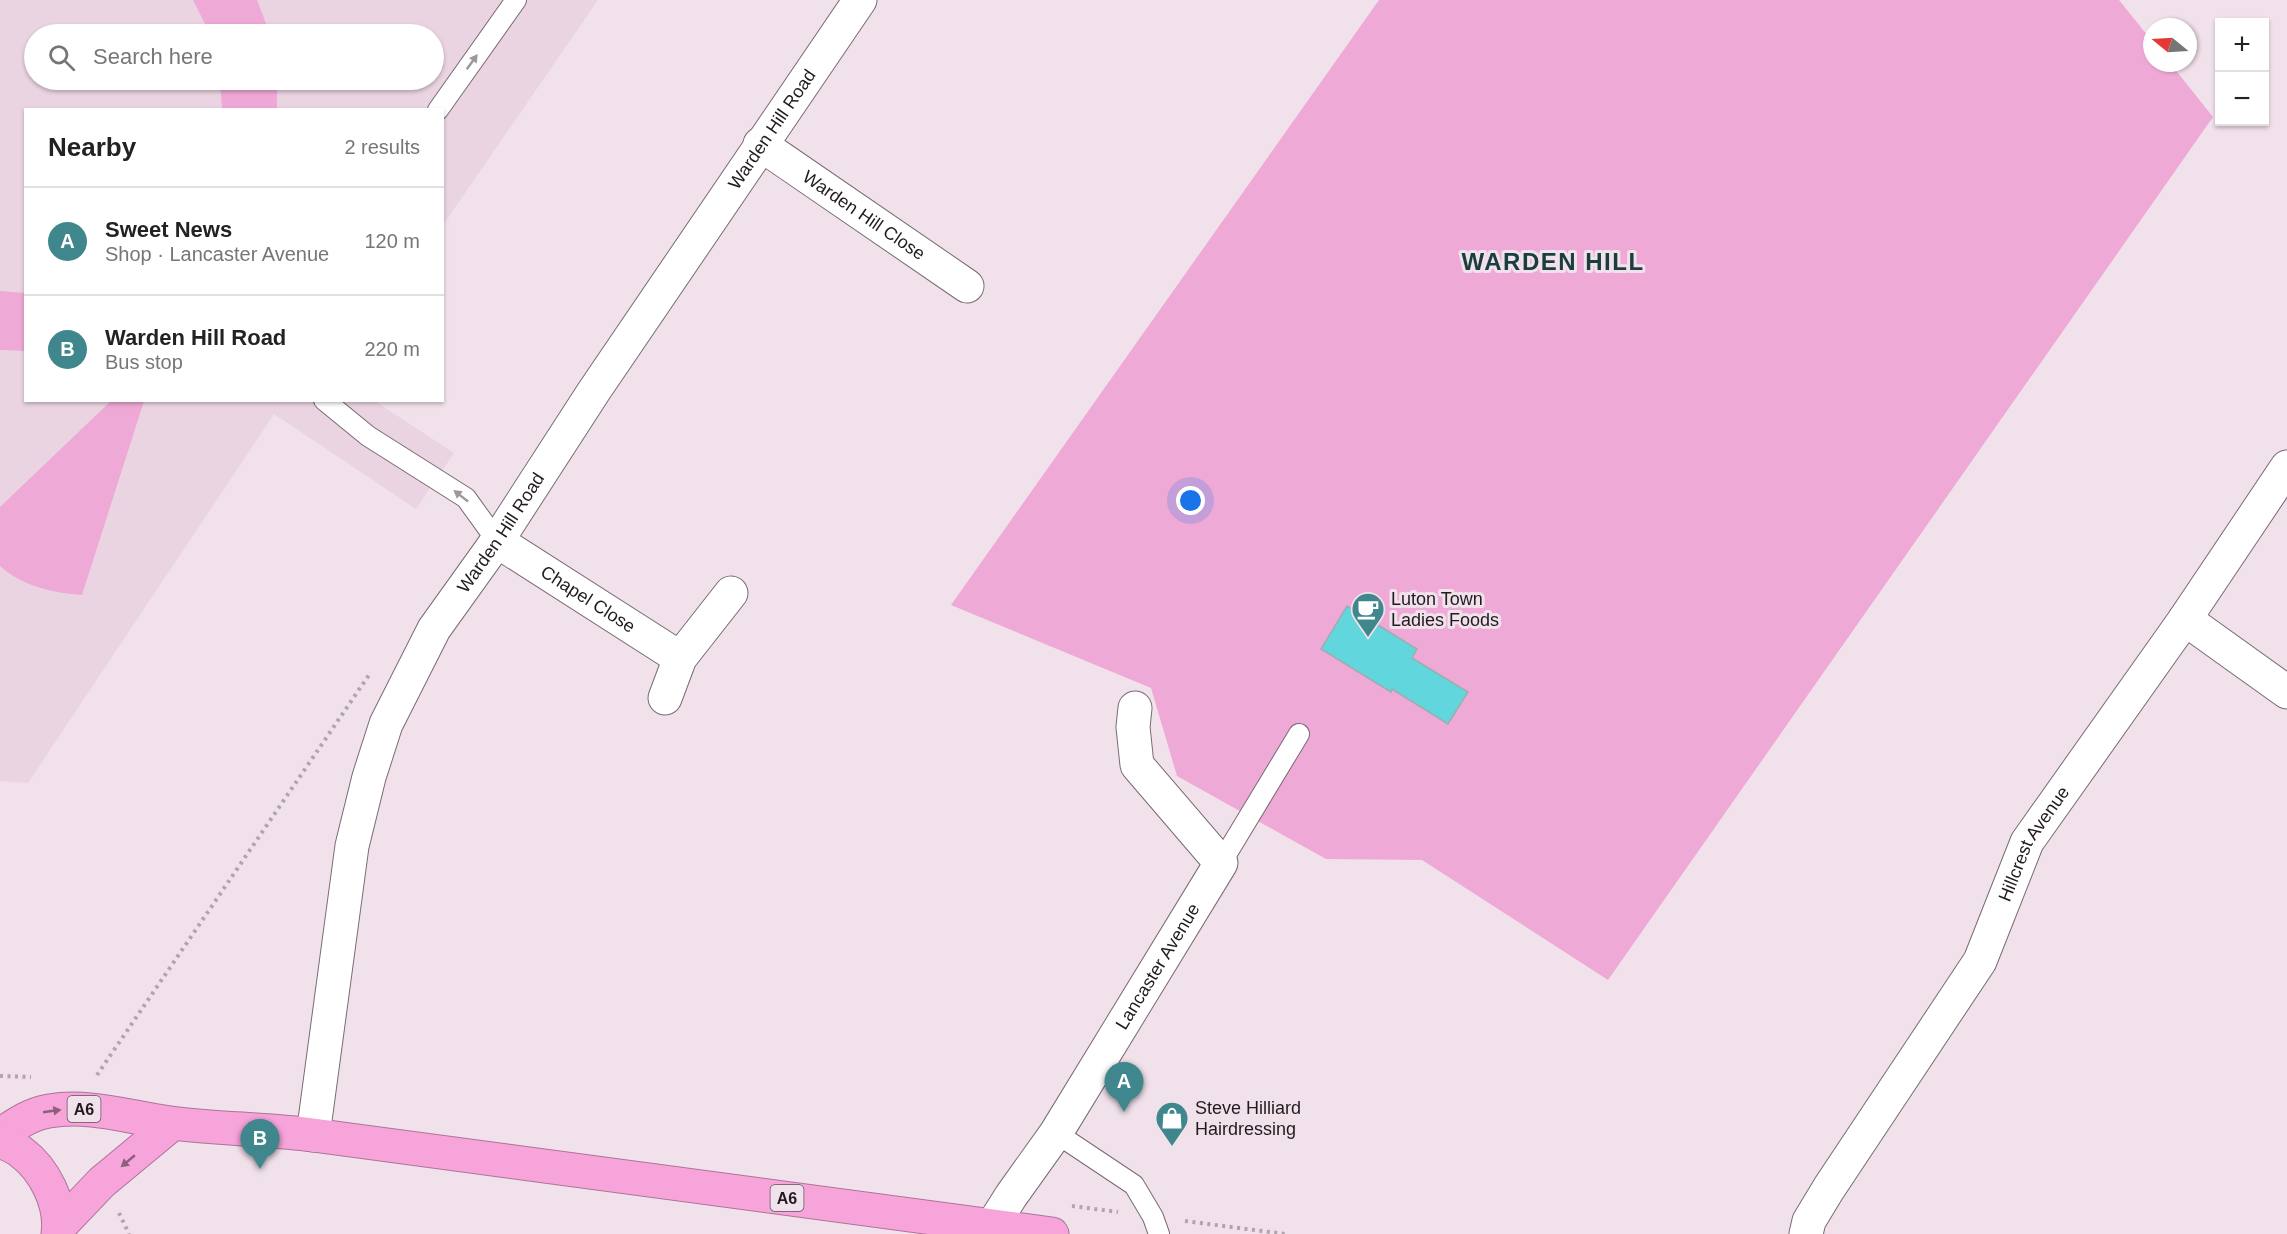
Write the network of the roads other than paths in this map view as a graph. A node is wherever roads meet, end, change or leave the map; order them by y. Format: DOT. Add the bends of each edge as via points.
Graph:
graph roads {
  1 [pos="516,0"];
  2 [pos="860,0"];
  3 [pos="439,108"];
  4 [pos="760,144"];
  5 [pos="967,286"];
  6 [pos="326,402"];
  7 [pos="2287,467"];
  8 [pos="497,542"];
  9 [pos="731,593"];
  10 [pos="2185,619"];
  11 [pos="680,658"];
  12 [pos="2287,692"];
  13 [pos="665,698"];
  14 [pos="1135,708"];
  15 [pos="1299,734"];
  16 [pos="1221,864"];
  17 [pos="172,1124"];
  18 [pos="1056,1132"];
  19 [pos="0,1135"];
  20 [pos="313,1135"];
  21 [pos="0,1141"];
  22 [pos="992,1226"];
  23 [pos="58,1231"];
  24 [pos="1052,1234"];
  25 [pos="1159,1234"];
  26 [pos="1806,1234"];
  3 -- 1 [label="lane, one-way"];
  2 -- 4 [label="street, Warden Hill Road"];
  4 -- 5 [label="street, Warden Hill Close"];
  4 -- 8 [label="street, Warden Hill Road"];
  8 -- 6 [label="lane, one-way" via="466,498 368,436"];
  7 -- 10 [label="street, Hillcrest Avenue"];
  8 -- 11 [label="street, Chapel Close"];
  8 -- 20 [label="street, Warden Hill Road" via="434,629 386,724 369,777 352,846"];
  9 -- 11 [label="street"];
  10 -- 12 [label="street"];
  10 -- 26 [label="street, Hillcrest Avenue" via="2027,842 1980,961 1829,1188 1809,1221"];
  11 -- 13 [label="street"];
  14 -- 16 [label="street" via="1132,727 1137,765"];
  15 -- 16 [label="lane"];
  16 -- 18 [label="street, Lancaster Avenue"];
  19 -- 17 [label="highway, A6, one-way" via="47,1111 80,1108"];
  17 -- 20 [label="highway, A6"];
  17 -- 23 [label="highway, one-way" via="102,1182"];
  18 -- 22 [label="street, Lancaster Avenue"];
  18 -- 25 [label="lane" via="1134,1185"];
  20 -- 22 [label="highway, A6"];
  21 -- 23 [label="highway" via="21,1152 41,1172 54,1198"];
  22 -- 24 [label="highway, A6"];
}
